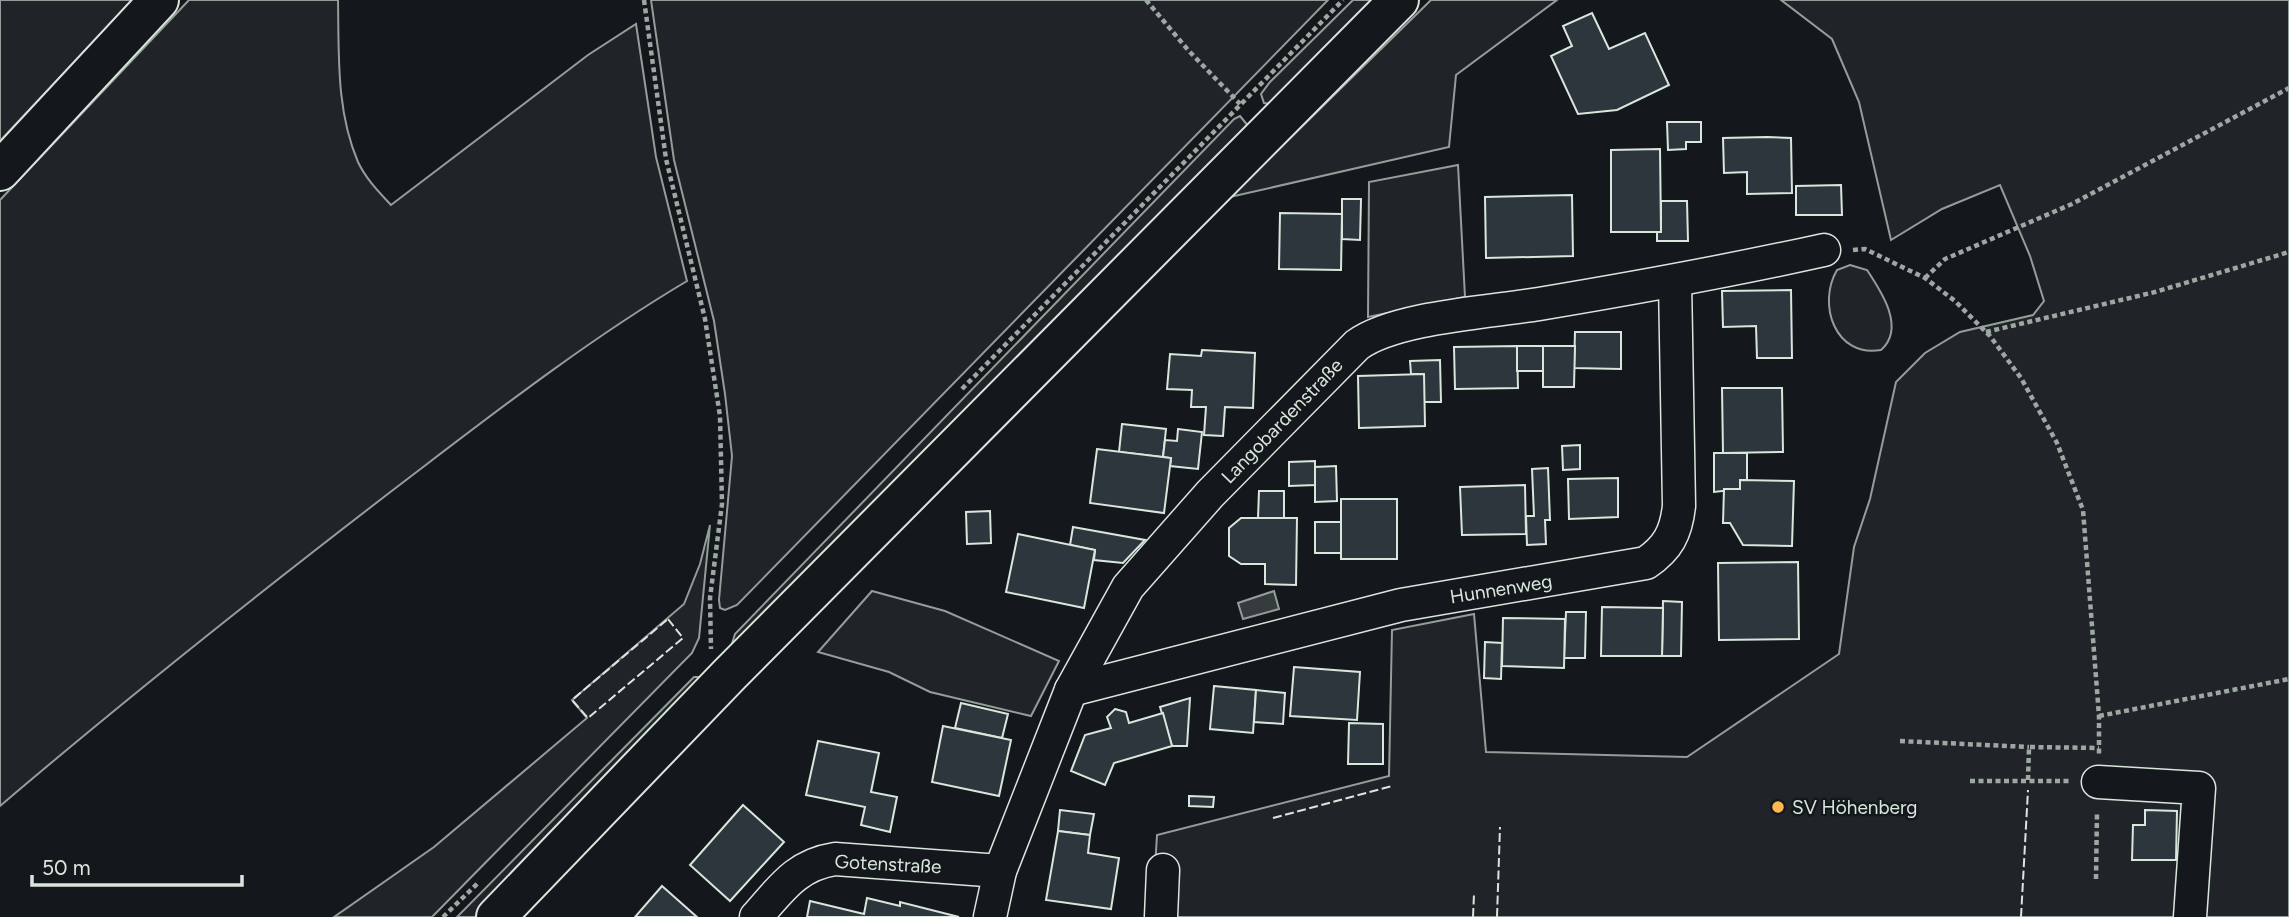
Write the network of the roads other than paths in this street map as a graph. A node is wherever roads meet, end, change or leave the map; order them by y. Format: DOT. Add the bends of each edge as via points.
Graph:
graph roads {
  1 [pos="159,0"];
  2 [pos="1399,0"];
  3 [pos="0,171"];
  4 [pos="1824,250"];
  5 [pos="1675,281"];
  6 [pos="1071,690"];
  7 [pos="2083,781"];
  8 [pos="1163,870"];
  9 [pos="1000,871"];
  10 [pos="496,917"];
  11 [pos="756,917"];
  12 [pos="990,917"];
  13 [pos="1161,917"];
  14 [pos="2190,917"];
  1 -- 3 [label="main road"];
  2 -- 10 [label="main road" via="748,655"];
  4 -- 5 [label="street, Langobardenstraße"];
  5 -- 6 [label="street, Langobardenstraße" via="1426,322 1367,338 1210,494 1128,587"];
  5 -- 6 [label="street, Hunnenweg" via="1679,506 1671,539 1646,563 1401,605"];
  6 -- 9 [label="street, Langobardenstraße"];
  7 -- 14 [label="street" via="2199,788"];
  8 -- 13 [label="street"];
  9 -- 11 [label="street, Gotenstraße" via="835,859 814,862 795,874"];
  9 -- 12 [label="street, Langobardenstraße"];
}
